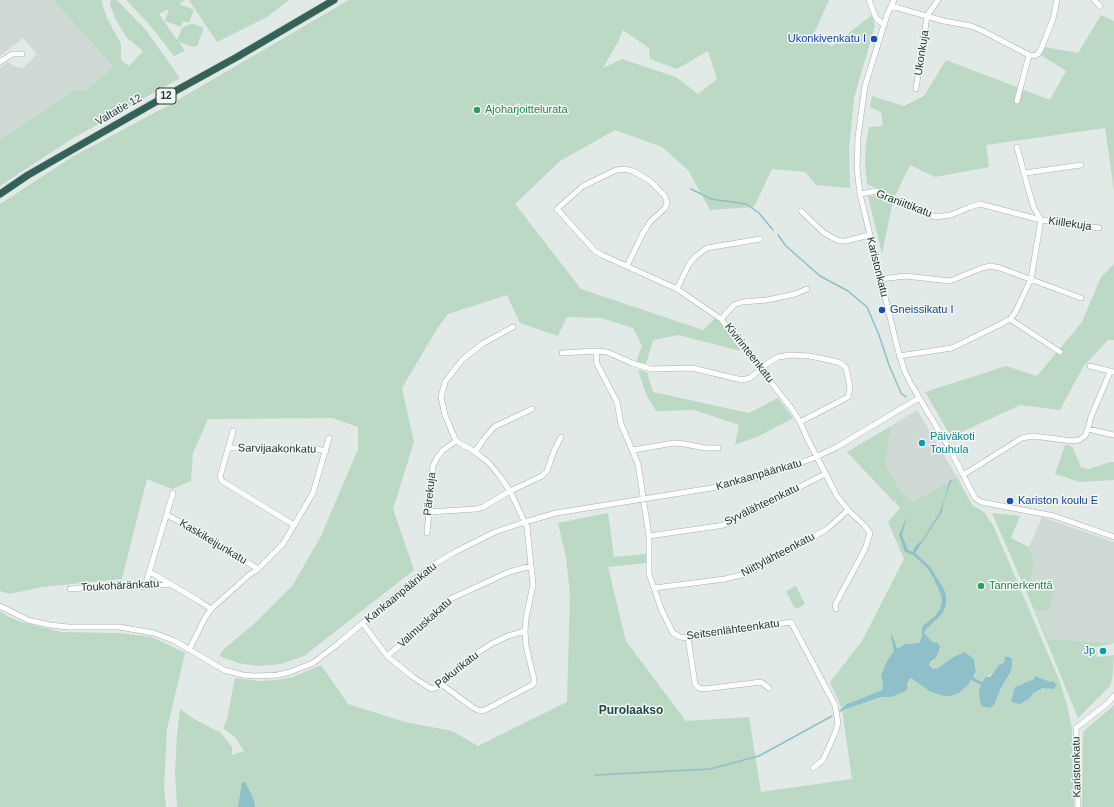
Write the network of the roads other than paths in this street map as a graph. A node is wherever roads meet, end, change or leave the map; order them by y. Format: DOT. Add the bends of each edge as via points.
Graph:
graph roads {
  1 [pos="334,0"];
  2 [pos="869,0"];
  3 [pos="894,0"];
  4 [pos="938,0"];
  5 [pos="1057,0"];
  6 [pos="1094,0"];
  7 [pos="891,6"];
  8 [pos="1100,6"];
  9 [pos="927,16"];
  10 [pos="884,25"];
  11 [pos="22,54"];
  12 [pos="1029,55"];
  13 [pos="0,62"];
  14 [pos="916,89"];
  15 [pos="1017,101"];
  16 [pos="1017,147"];
  17 [pos="1081,165"];
  18 [pos="1025,173"];
  19 [pos="0,194"];
  20 [pos="860,194"];
  21 [pos="801,211"];
  22 [pos="1040,220"];
  23 [pos="1099,228"];
  24 [pos="869,235"];
  25 [pos="760,239"];
  26 [pos="627,266"];
  27 [pos="881,278"];
  28 [pos="1031,279"];
  29 [pos="677,289"];
  30 [pos="807,289"];
  31 [pos="1081,298"];
  32 [pos="721,319"];
  33 [pos="1010,319"];
  34 [pos="513,327"];
  35 [pos="596,351"];
  36 [pos="562,352"];
  37 [pos="1060,352"];
  38 [pos="899,356"];
  39 [pos="1090,366"];
  40 [pos="761,369"];
  41 [pos="1112,372"];
  42 [pos="919,398"];
  43 [pos="532,409"];
  44 [pos="800,422"];
  45 [pos="1088,429"];
  46 [pos="233,431"];
  47 [pos="1114,435"];
  48 [pos="561,437"];
  49 [pos="330,438"];
  50 [pos="456,441"];
  51 [pos="228,448"];
  52 [pos="718,448"];
  53 [pos="633,450"];
  54 [pos="326,451"];
  55 [pos="475,452"];
  56 [pos="816,457"];
  57 [pos="825,474"];
  58 [pos="963,475"];
  59 [pos="510,491"];
  60 [pos="173,494"];
  61 [pos="643,499"];
  62 [pos="848,510"];
  63 [pos="428,512"];
  64 [pos="167,516"];
  65 [pos="524,522"];
  66 [pos="294,525"];
  67 [pos="427,533"];
  68 [pos="649,536"];
  69 [pos="1114,537"];
  70 [pos="531,566"];
  71 [pos="258,569"];
  72 [pos="150,572"];
  73 [pos="170,584"];
  74 [pos="145,586"];
  75 [pos="654,588"];
  76 [pos="70,589"];
  77 [pos="0,606"];
  78 [pos="211,609"];
  79 [pos="836,609"];
  80 [pos="363,624"];
  81 [pos="525,631"];
  82 [pos="688,638"];
  83 [pos="189,650"];
  84 [pos="387,656"];
  85 [pos="441,684"];
  86 [pos="769,688"];
  87 [pos="1114,696"];
  88 [pos="813,768"];
  89 [pos="1078,807"];
  1 -- 19 [label="highway, Valtatie 12 / 12"];
  2 -- 10 [label="street" via="876,18"];
  3 -- 7 [label="street, Karistonkatu"];
  4 -- 9 [label="street"];
  5 -- 12 [label="street" via="1053,19 1041,49 1034,56"];
  6 -- 8 [label="street"];
  7 -- 9 [label="street"];
  7 -- 10 [label="street, Karistonkatu"];
  9 -- 12 [label="street" via="972,26"];
  9 -- 14 [label="street, Ukonkuja"];
  10 -- 20 [label="street, Karistonkatu" via="864,86 857,151"];
  11 -- 13 [label="street" via="12,54"];
  12 -- 15 [label="street"];
  16 -- 18 [label="street"];
  17 -- 18 [label="street"];
  18 -- 22 [label="street"];
  20 -- 22 [label="street, Graniittikatu" via="876,191 936,217 951,215 980,204"];
  20 -- 24 [label="street, Karistonkatu"];
  21 -- 24 [label="street" via="824,233 839,242"];
  22 -- 23 [label="street, Kiillekuja"];
  22 -- 28 [label="street"];
  24 -- 27 [label="street, Karistonkatu"];
  25 -- 29 [label="street" via="707,248 692,260"];
  26 -- 26 [label="street, Kivirinteenkatu" via="643,233 667,203 665,196 650,181 624,169 616,170 583,186 557,209 595,251"];
  26 -- 29 [label="street, Kivirinteenkatu"];
  27 -- 28 [label="street" via="905,276 950,281 991,266"];
  27 -- 38 [label="street, Karistonkatu"];
  28 -- 31 [label="street"];
  28 -- 33 [label="street" via="1015,314"];
  29 -- 32 [label="street, Kivirinteenkatu"];
  30 -- 32 [label="street" via="767,300 742,302 734,305"];
  32 -- 40 [label="street, Kivirinteenkatu"];
  33 -- 37 [label="street"];
  33 -- 38 [label="street" via="952,348"];
  34 -- 50 [label="street" via="482,344 462,360 445,382 441,397 445,415"];
  35 -- 36 [label="street"];
  35 -- 40 [label="street" via="607,352 651,369 692,368 736,380 746,380"];
  35 -- 53 [label="street, Seitsenlähteenkatu" via="597,364 616,402 620,424"];
  38 -- 42 [label="street, Karistonkatu"];
  39 -- 41 [label="street"];
  40 -- 44 [label="street, Kivirinteenkatu"];
  40 -- 44 [label="street" via="778,357 790,355 838,362 846,368 850,387 848,397"];
  41 -- 45 [label="street"];
  42 -- 56 [label="street, Kankaanpäänkatu"];
  42 -- 58 [label="street, Karistonkatu"];
  43 -- 55 [label="street" via="494,427"];
  44 -- 56 [label="street, Kivirinteenkatu"];
  45 -- 47 [label="street"];
  45 -- 58 [label="street" via="1085,436 1072,441 1033,436 1022,438"];
  46 -- 51 [label="street"];
  48 -- 59 [label="street" via="548,471"];
  49 -- 54 [label="street"];
  50 -- 55 [label="street"];
  50 -- 63 [label="street, Pärekuja" via="442,450 433,466"];
  51 -- 54 [label="street, Sarvijaakonkatu" via="312,448"];
  51 -- 66 [label="street" via="220,477 222,481"];
  52 -- 53 [label="street" via="674,443"];
  53 -- 61 [label="street, Seitsenlähteenkatu" via="638,464"];
  54 -- 66 [label="street" via="313,493"];
  55 -- 59 [label="street" via="488,462"];
  56 -- 57 [label="street, Kivirinteenkatu"];
  56 -- 61 [label="street, Kankaanpäänkatu" via="777,472 724,486"];
  57 -- 62 [label="street, Kivirinteenkatu"];
  57 -- 68 [label="street, Syvälähteenkatu" via="726,524"];
  58 -- 69 [label="street, Karistonkatu" via="975,498 981,502 1054,516"];
  59 -- 63 [label="street" via="476,509"];
  59 -- 65 [label="street"];
  60 -- 64 [label="street, Kaskikeijunkatu"];
  61 -- 65 [label="street, Kankaanpäänkatu" via="556,513"];
  61 -- 68 [label="street, Seitsenlähteenkatu"];
  62 -- 75 [label="street, Niittylähteenkatu" via="827,529 752,571 725,579"];
  62 -- 79 [label="street, Kivirinteenkatu" via="870,533 865,549 835,605"];
  63 -- 67 [label="street, Pärekuja"];
  64 -- 71 [label="street, Kaskikeijunkatu"];
  64 -- 72 [label="street, Kaskikeijunkatu"];
  65 -- 70 [label="street" via="527,527"];
  65 -- 80 [label="street, Kankaanpäänkatu" via="474,542 432,566"];
  66 -- 71 [label="street" via="283,544"];
  68 -- 75 [label="street, Seitsenlähteenkatu" via="650,574"];
  70 -- 81 [label="street" via="533,585"];
  70 -- 84 [label="street, Valmuskakatu" via="509,572 448,600 439,612"];
  71 -- 78 [label="street"];
  72 -- 73 [label="street, Toukohäränkatu"];
  72 -- 74 [label="street, Kaskikeijunkatu"];
  73 -- 74 [label="street, Toukohäränkatu"];
  73 -- 78 [label="street, Toukohäränkatu"];
  74 -- 76 [label="street, Toukohäränkatu"];
  75 -- 82 [label="street, Seitsenlähteenkatu" via="673,632 680,637"];
  77 -- 83 [label="street, Kankaanpäänkatu" via="20,616 50,625 119,627 148,632 165,636"];
  78 -- 83 [label="street"];
  80 -- 83 [label="street, Kankaanpäänkatu" via="313,663 278,675 254,676 234,673 215,666"];
  80 -- 84 [label="street, Pakurikatu"];
  81 -- 85 [label="street, Pakurikatu" via="491,644 470,658"];
  81 -- 85 [label="street" via="534,679 532,685 480,711"];
  82 -- 86 [label="street" via="695,684 699,688 760,682"];
  82 -- 88 [label="street, Seitsenlähteenkatu" via="791,622 835,705 838,723 823,760"];
  84 -- 85 [label="street, Pakurikatu" via="428,688 432,689"];
  87 -- 89 [label="street, Karistonkatu" via="1076,728"];
}
